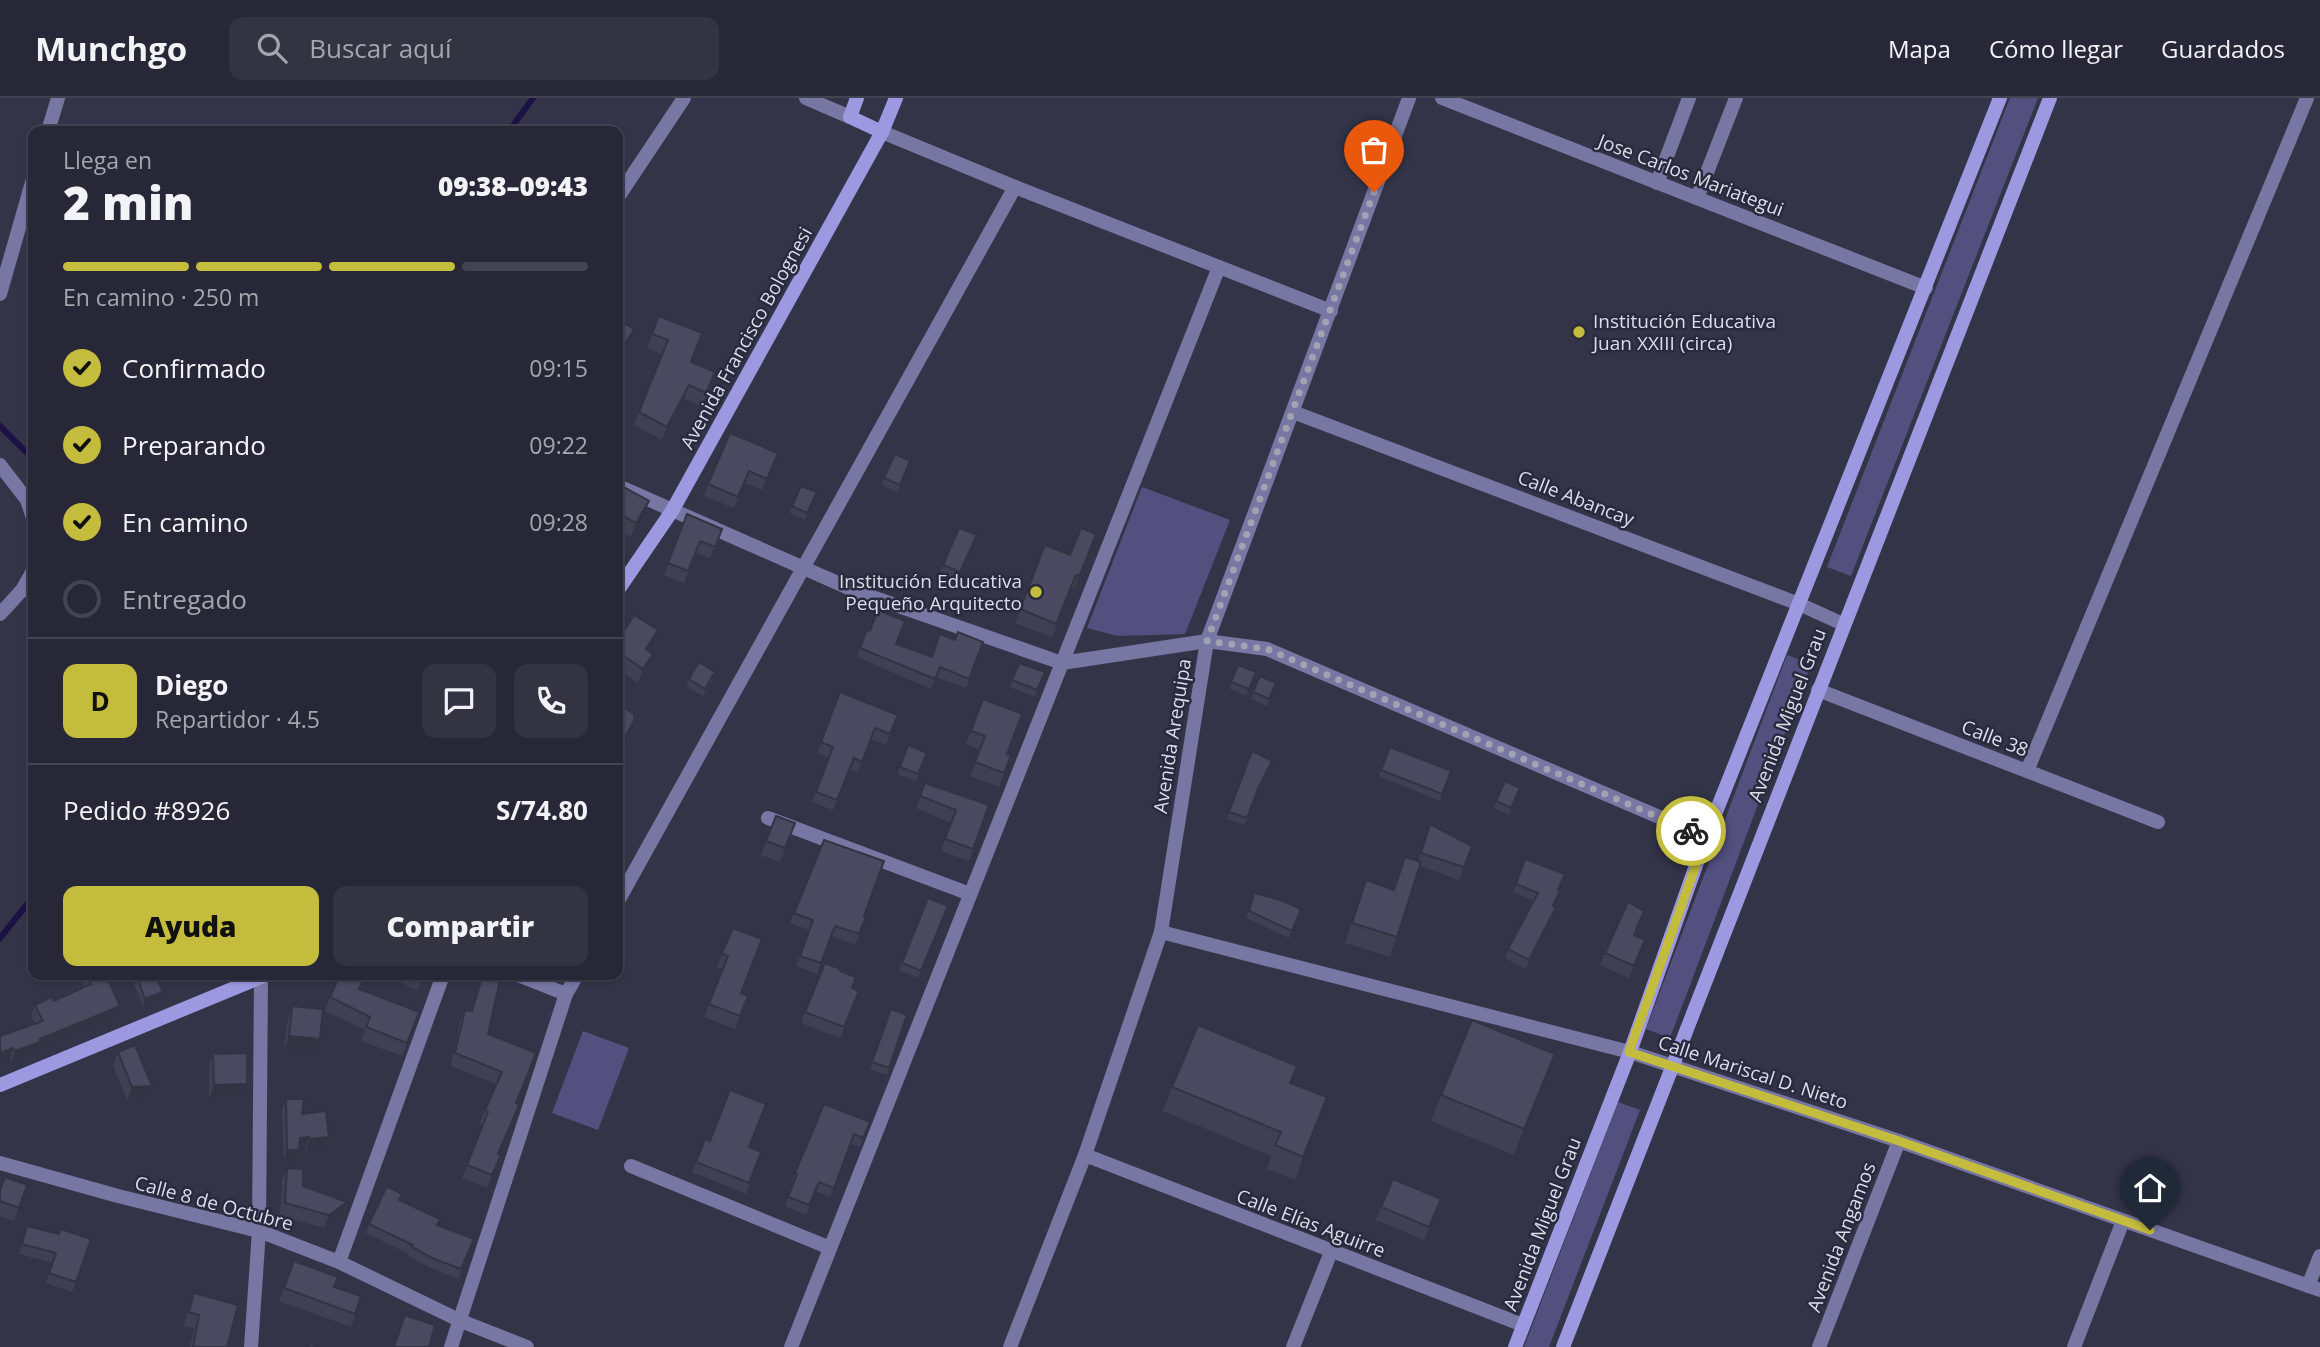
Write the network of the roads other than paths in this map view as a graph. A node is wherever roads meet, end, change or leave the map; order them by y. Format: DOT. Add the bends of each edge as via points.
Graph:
graph roads {
  1 [pos="58,98"];
  2 [pos="684,98"];
  3 [pos="806,98"];
  4 [pos="857,98"];
  5 [pos="896,98"];
  6 [pos="1409,98"];
  7 [pos="1442,98"];
  8 [pos="1689,98"];
  9 [pos="1737,98"];
  10 [pos="2000,98"];
  11 [pos="2050,98"];
  12 [pos="2307,98"];
  13 [pos="850,117"];
  14 [pos="50,126"];
  15 [pos="882,132"];
  16 [pos="1657,183"];
  17 [pos="1015,187"];
  18 [pos="623,190"];
  19 [pos="28,194"];
  20 [pos="1697,198"];
  21 [pos="4,266"];
  22 [pos="1219,267"];
  23 [pos="1926,289"];
  24 [pos="0,294"];
  25 [pos="1331,310"];
  26 [pos="1293,411"];
  27 [pos="0,465"];
  28 [pos="623,488"];
  29 [pos="28,503"];
  30 [pos="672,511"];
  31 [pos="804,567"];
  32 [pos="28,580"];
  33 [pos="623,583"];
  34 [pos="1799,604"];
  35 [pos="0,614"];
  36 [pos="1843,624"];
  37 [pos="1207,641"];
  38 [pos="1062,663"];
  39 [pos="1818,690"];
  40 [pos="2027,771"];
  41 [pos="768,818"];
  42 [pos="2158,822"];
  43 [pos="1706,837"];
  44 [pos="623,892"];
  45 [pos="970,894"];
  46 [pos="1161,932"];
  47 [pos="253,980"];
  48 [pos="263,980"];
  49 [pos="441,980"];
  50 [pos="531,980"];
  51 [pos="574,980"];
  52 [pos="566,994"];
  53 [pos="1629,1052"];
  54 [pos="1671,1065"];
  55 [pos="0,1085"];
  56 [pos="1899,1141"];
  57 [pos="1085,1155"];
  58 [pos="0,1163"];
  59 [pos="631,1166"];
  60 [pos="2123,1221"];
  61 [pos="259,1231"];
  62 [pos="830,1248"];
  63 [pos="1331,1251"];
  64 [pos="2320,1256"];
  65 [pos="338,1262"];
  66 [pos="2314,1288"];
  67 [pos="461,1321"];
  68 [pos="1523,1325"];
  69 [pos="251,1347"];
  70 [pos="451,1347"];
  71 [pos="527,1347"];
  72 [pos="791,1347"];
  73 [pos="1010,1347"];
  74 [pos="1293,1347"];
  75 [pos="1515,1347"];
  76 [pos="1563,1347"];
  77 [pos="1819,1347"];
  78 [pos="2074,1347"];
  1 -- 14 [label="street"];
  2 -- 18 [label="street"];
  3 -- 13 [label="street"];
  4 -- 13 [label="street"];
  5 -- 15 [label="street, Avenida Francisco Bolognesi"];
  6 -- 25 [label="street, Avenida Arequipa"];
  7 -- 16 [label="street, Jose Carlos Mariategui"];
  8 -- 16 [label="street"];
  9 -- 20 [label="street"];
  10 -- 23 [label="street, Avenida Miguel Grau"];
  11 -- 36 [label="street, Avenida Miguel Grau"];
  12 -- 40 [label="street"];
  13 -- 15 [label="street"];
  15 -- 17 [label="street"];
  15 -- 30 [label="street, Avenida Francisco Bolognesi"];
  16 -- 20 [label="street, Jose Carlos Mariategui"];
  17 -- 22 [label="street"];
  17 -- 31 [label="street"];
  19 -- 21 [label="street"];
  20 -- 23 [label="street, Jose Carlos Mariategui"];
  21 -- 24 [label="street"];
  22 -- 25 [label="street"];
  22 -- 38 [label="street"];
  23 -- 34 [label="street, Avenida Miguel Grau"];
  25 -- 26 [label="street, Avenida Arequipa"];
  26 -- 34 [label="street, Calle Abancay"];
  26 -- 37 [label="street, Avenida Arequipa"];
  27 -- 29 [label="street"];
  28 -- 30 [label="street"];
  30 -- 31 [label="street"];
  30 -- 33 [label="street, Avenida Francisco Bolognesi"];
  31 -- 38 [label="street" via="858,592"];
  31 -- 44 [label="street"];
  32 -- 35 [label="street"];
  34 -- 36 [label="street, Calle Abancay"];
  34 -- 43 [label="street, Avenida Miguel Grau"];
  36 -- 39 [label="street, Avenida Miguel Grau"];
  37 -- 38 [label="street"];
  37 -- 43 [label="street" via="1267,649"];
  37 -- 46 [label="street, Avenida Arequipa"];
  38 -- 45 [label="street"];
  39 -- 40 [label="street, Calle 38"];
  39 -- 54 [label="street, Avenida Miguel Grau"];
  40 -- 42 [label="street, Calle 38"];
  41 -- 45 [label="street"];
  43 -- 53 [label="street, Avenida Miguel Grau"];
  45 -- 62 [label="street"];
  46 -- 53 [label="street, Calle Mariscal D. Nieto"];
  46 -- 57 [label="street, Avenida Arequipa"];
  47 -- 55 [label="street"];
  48 -- 61 [label="street"];
  49 -- 65 [label="street"];
  50 -- 52 [label="street"];
  51 -- 52 [label="street"];
  52 -- 67 [label="street"];
  53 -- 54 [label="street, Calle Mariscal D. Nieto"];
  53 -- 68 [label="street, Avenida Miguel Grau"];
  54 -- 56 [label="street, Calle Mariscal D. Nieto"];
  54 -- 76 [label="street, Avenida Miguel Grau"];
  56 -- 60 [label="street, Calle Mariscal D. Nieto"];
  56 -- 77 [label="street, Avenida Angamos"];
  57 -- 63 [label="street, Calle Elías Aguirre"];
  57 -- 73 [label="street, Avenida Arequipa"];
  58 -- 61 [label="street, Calle 8 de Octubre"];
  59 -- 62 [label="street"];
  60 -- 66 [label="street, Calle Mariscal D. Nieto"];
  60 -- 78 [label="street"];
  61 -- 65 [label="street, Calle 8 de Octubre"];
  61 -- 69 [label="street"];
  62 -- 72 [label="street"];
  63 -- 68 [label="street, Calle Elías Aguirre"];
  63 -- 74 [label="street"];
  64 -- 66 [label="street"];
  65 -- 67 [label="street, Calle 8 de Octubre"];
  67 -- 70 [label="street"];
  67 -- 71 [label="street, Calle 8 de Octubre"];
  68 -- 75 [label="street, Avenida Miguel Grau"];
}
